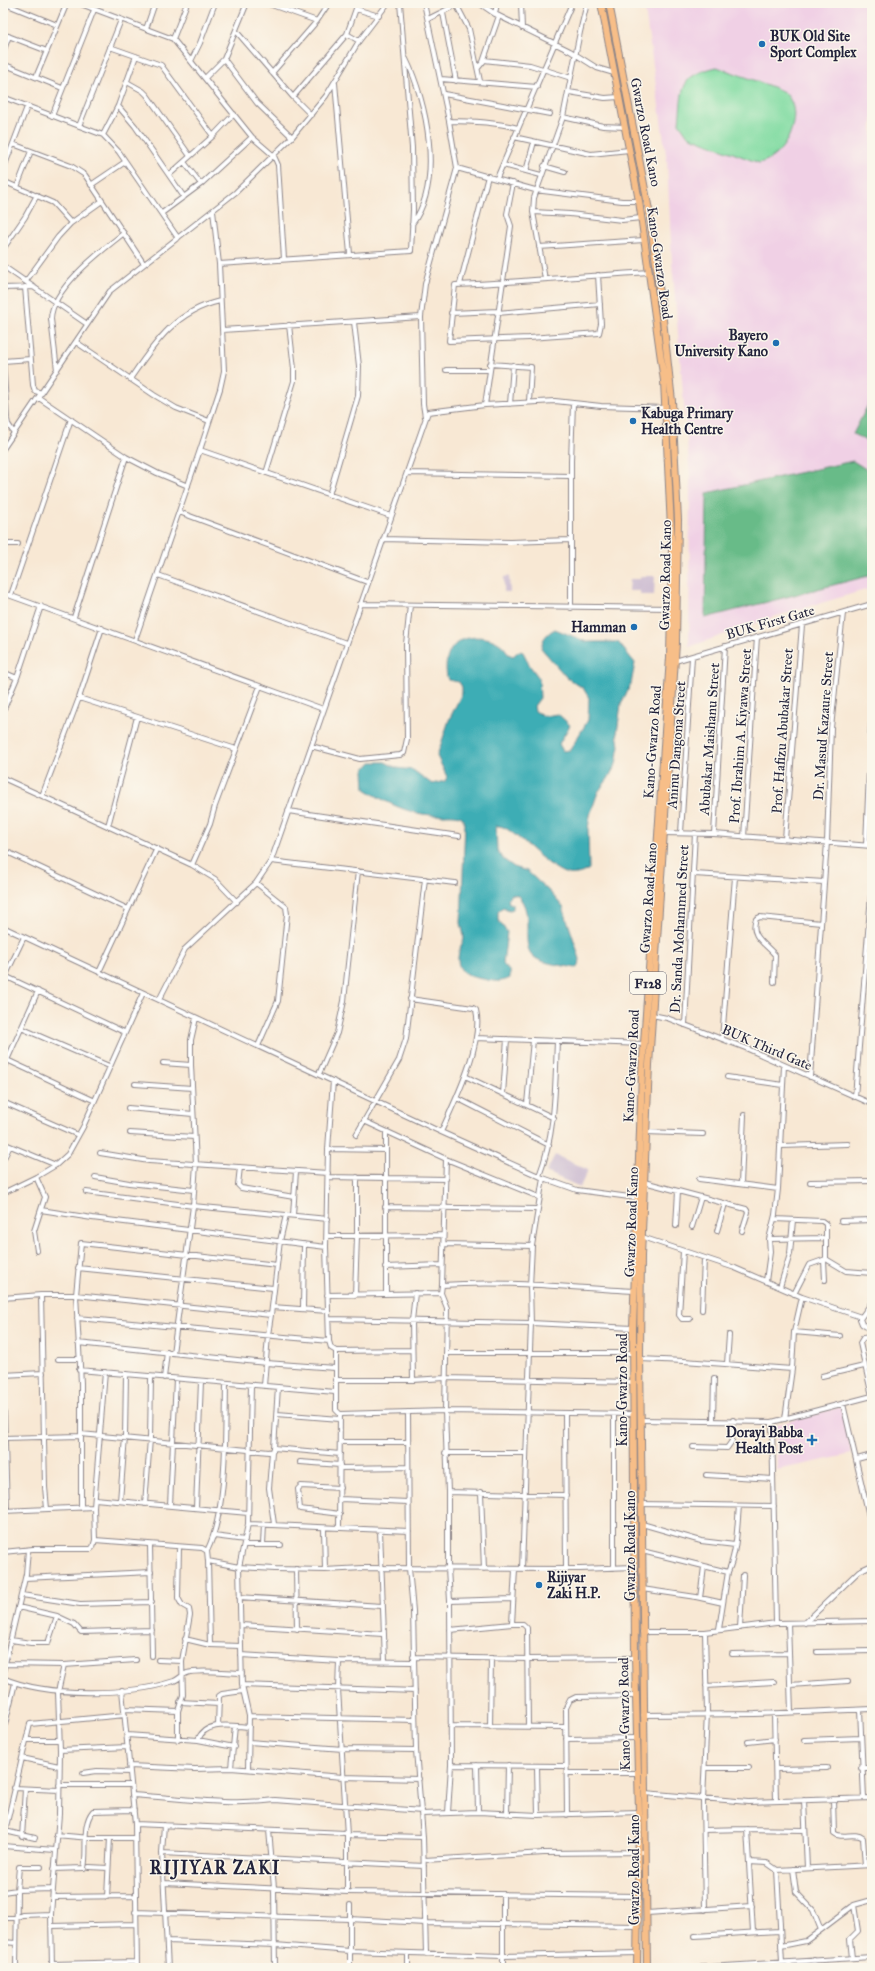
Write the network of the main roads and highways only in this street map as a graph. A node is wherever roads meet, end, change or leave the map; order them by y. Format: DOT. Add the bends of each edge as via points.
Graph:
graph roads {
  1 [pos="609,3"];
  2 [pos="601,4"];
  3 [pos="675,575"];
  4 [pos="644,1100"];
  5 [pos="638,1459"];
  6 [pos="637,1968"];
  7 [pos="647,1968"];
  1 -- 3 [label="main road, Gwarzo Road Kano / F128" via="649,210 662,309 673,409"];
  2 -- 3 [label="main road, Kano-Gwarzo Road / F128" via="641,218 664,381"];
  3 -- 4 [label="main road, Gwarzo Road Kano / F128" via="675,661"];
  3 -- 4 [label="main road, Kano-Gwarzo Road / F128" via="644,1044"];
  4 -- 5 [label="main road, Gwarzo Road Kano / F128" via="646,1132 642,1237 641,1420"];
  4 -- 5 [label="main road, Kano-Gwarzo Road / F128" via="634,1291 634,1414"];
  5 -- 6 [label="main road, Kano-Gwarzo Road / F128" via="634,1567 639,1812"];
  5 -- 7 [label="main road, Gwarzo Road Kano / F128" via="642,1504"];
}
